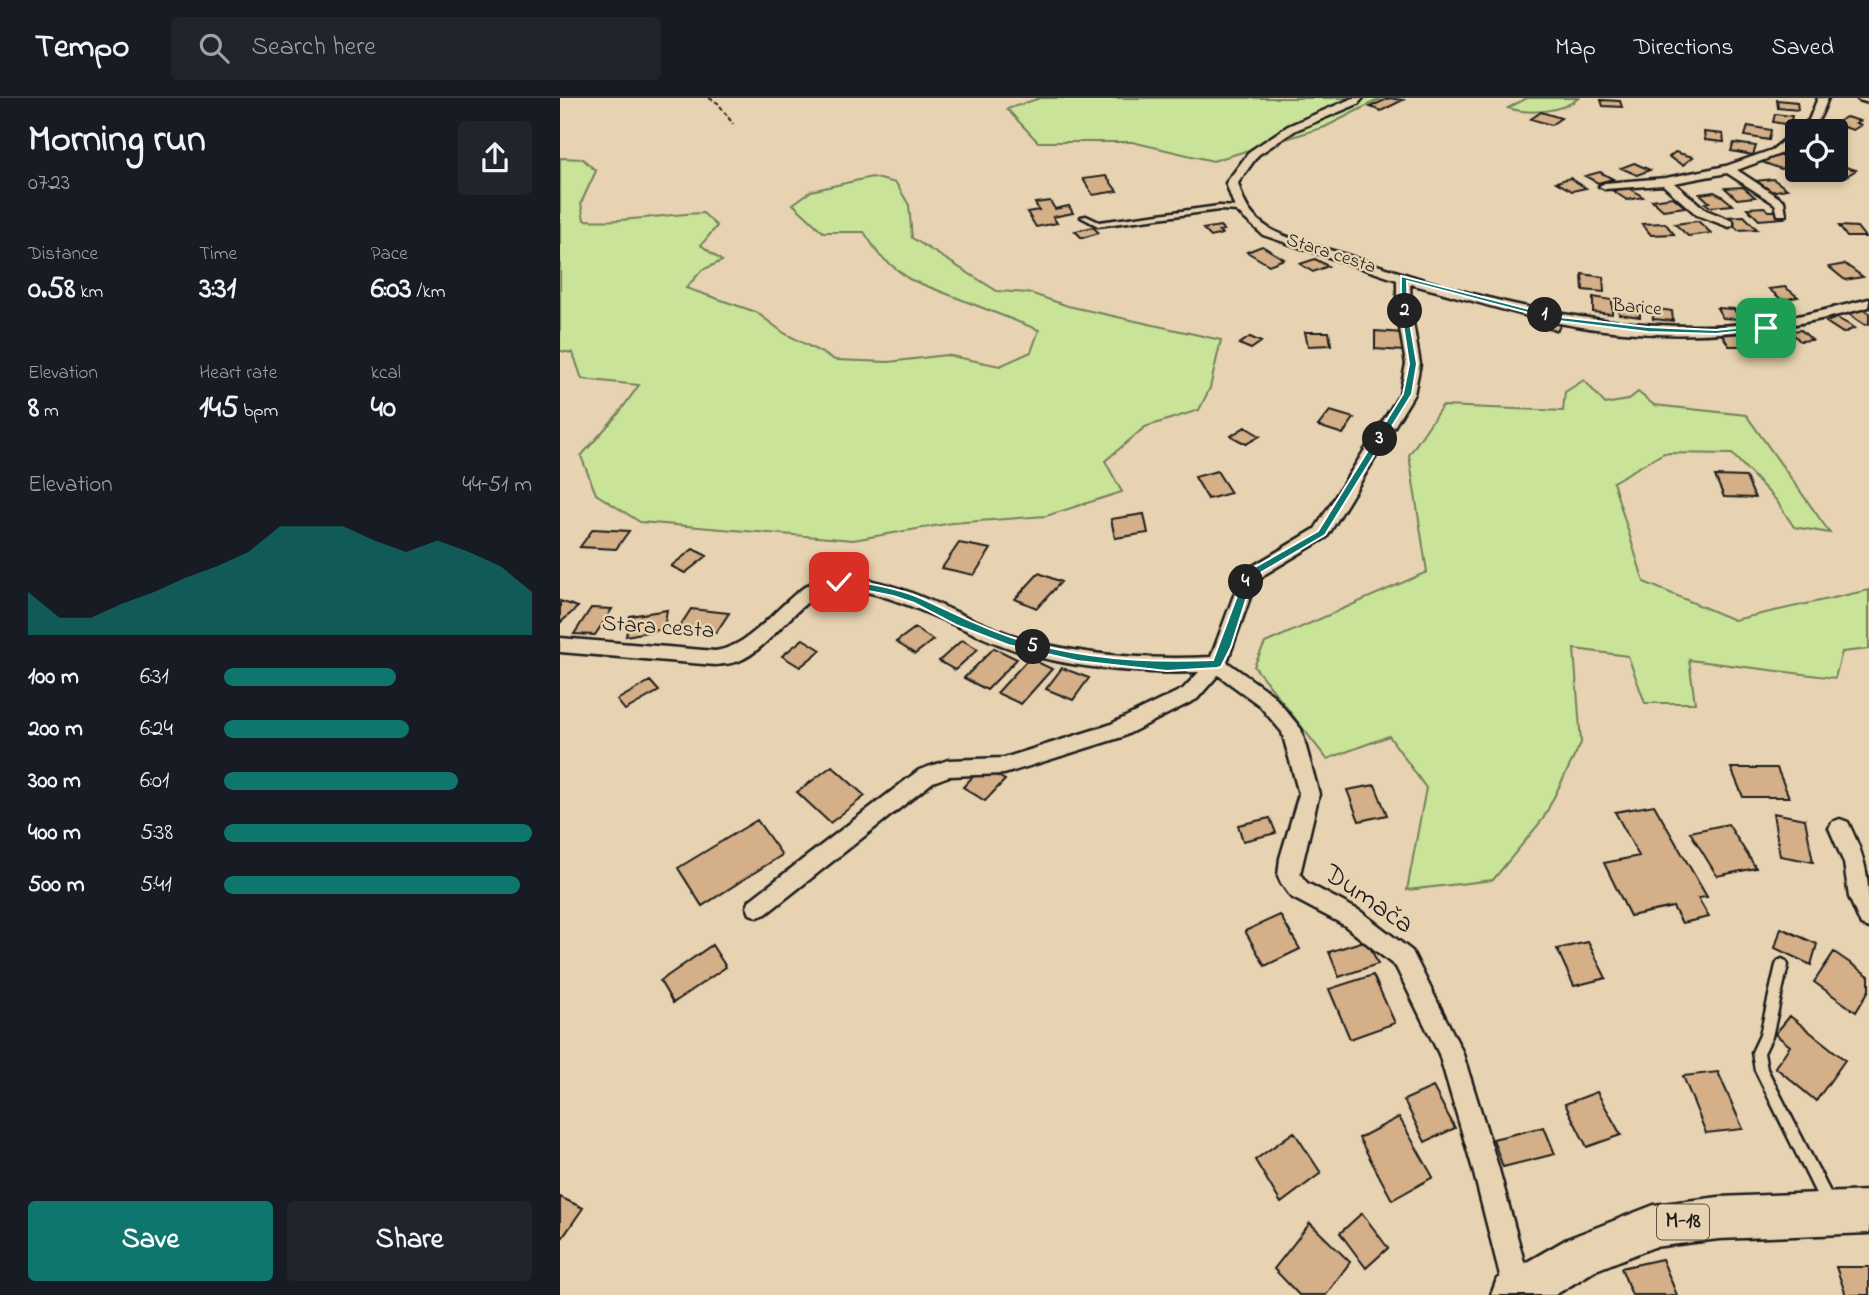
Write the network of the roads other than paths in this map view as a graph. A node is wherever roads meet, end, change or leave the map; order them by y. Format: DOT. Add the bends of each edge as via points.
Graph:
graph roads {
  1 [pos="1824,98"];
  2 [pos="1862,98"];
  3 [pos="1360,99"];
  4 [pos="1869,100"];
  5 [pos="1814,119"];
  6 [pos="1785,145"];
  7 [pos="1729,169"];
  8 [pos="1666,181"];
  9 [pos="1605,186"];
  10 [pos="1240,209"];
  11 [pos="1782,213"];
  12 [pos="1084,217"];
  13 [pos="1729,223"];
  14 [pos="1404,278"];
  15 [pos="1869,303"];
  16 [pos="560,645"];
  17 [pos="1217,664"];
  18 [pos="1840,828"];
  19 [pos="758,907"];
  20 [pos="1869,918"];
  21 [pos="1782,965"];
  22 [pos="1851,1213"];
  23 [pos="1532,1287"];
  1 -- 5 [label="street"];
  2 -- 4 [label="street"];
  3 -- 10 [label="street" via="1293,128 1254,153 1231,183"];
  6 -- 7 [label="street"];
  7 -- 8 [label="street"];
  7 -- 11 [label="street" via="1780,203"];
  8 -- 9 [label="street"];
  8 -- 13 [label="street" via="1702,215"];
  10 -- 12 [label="lane" via="1098,224"];
  10 -- 14 [label="street, Stara cesta" via="1267,232"];
  14 -- 15 [label="street, Barice" via="1559,319 1648,329 1716,332 1766,328"];
  14 -- 17 [label="street, Stara cesta" via="1413,364 1407,394 1321,533 1259,570 1246,583"];
  16 -- 17 [label="street, Stara cesta" via="715,658 736,655 807,594 839,582 894,593 1012,642 1077,657 1167,666"];
  17 -- 19 [label="street, Stara cesta" via="1190,694 1115,731 1004,766 948,768 926,776"];
  17 -- 23 [label="street, Dumača" via="1266,700 1291,729 1309,794 1289,876 1299,890 1352,918 1404,959 1450,1051 1485,1166"];
  18 -- 20 [label="street"];
  21 -- 22 [label="lane" via="1766,1037 1758,1052 1761,1070"];
  22 -- 23 [label="main road, M-18" via="1719,1218 1654,1226 1582,1254"];
}
